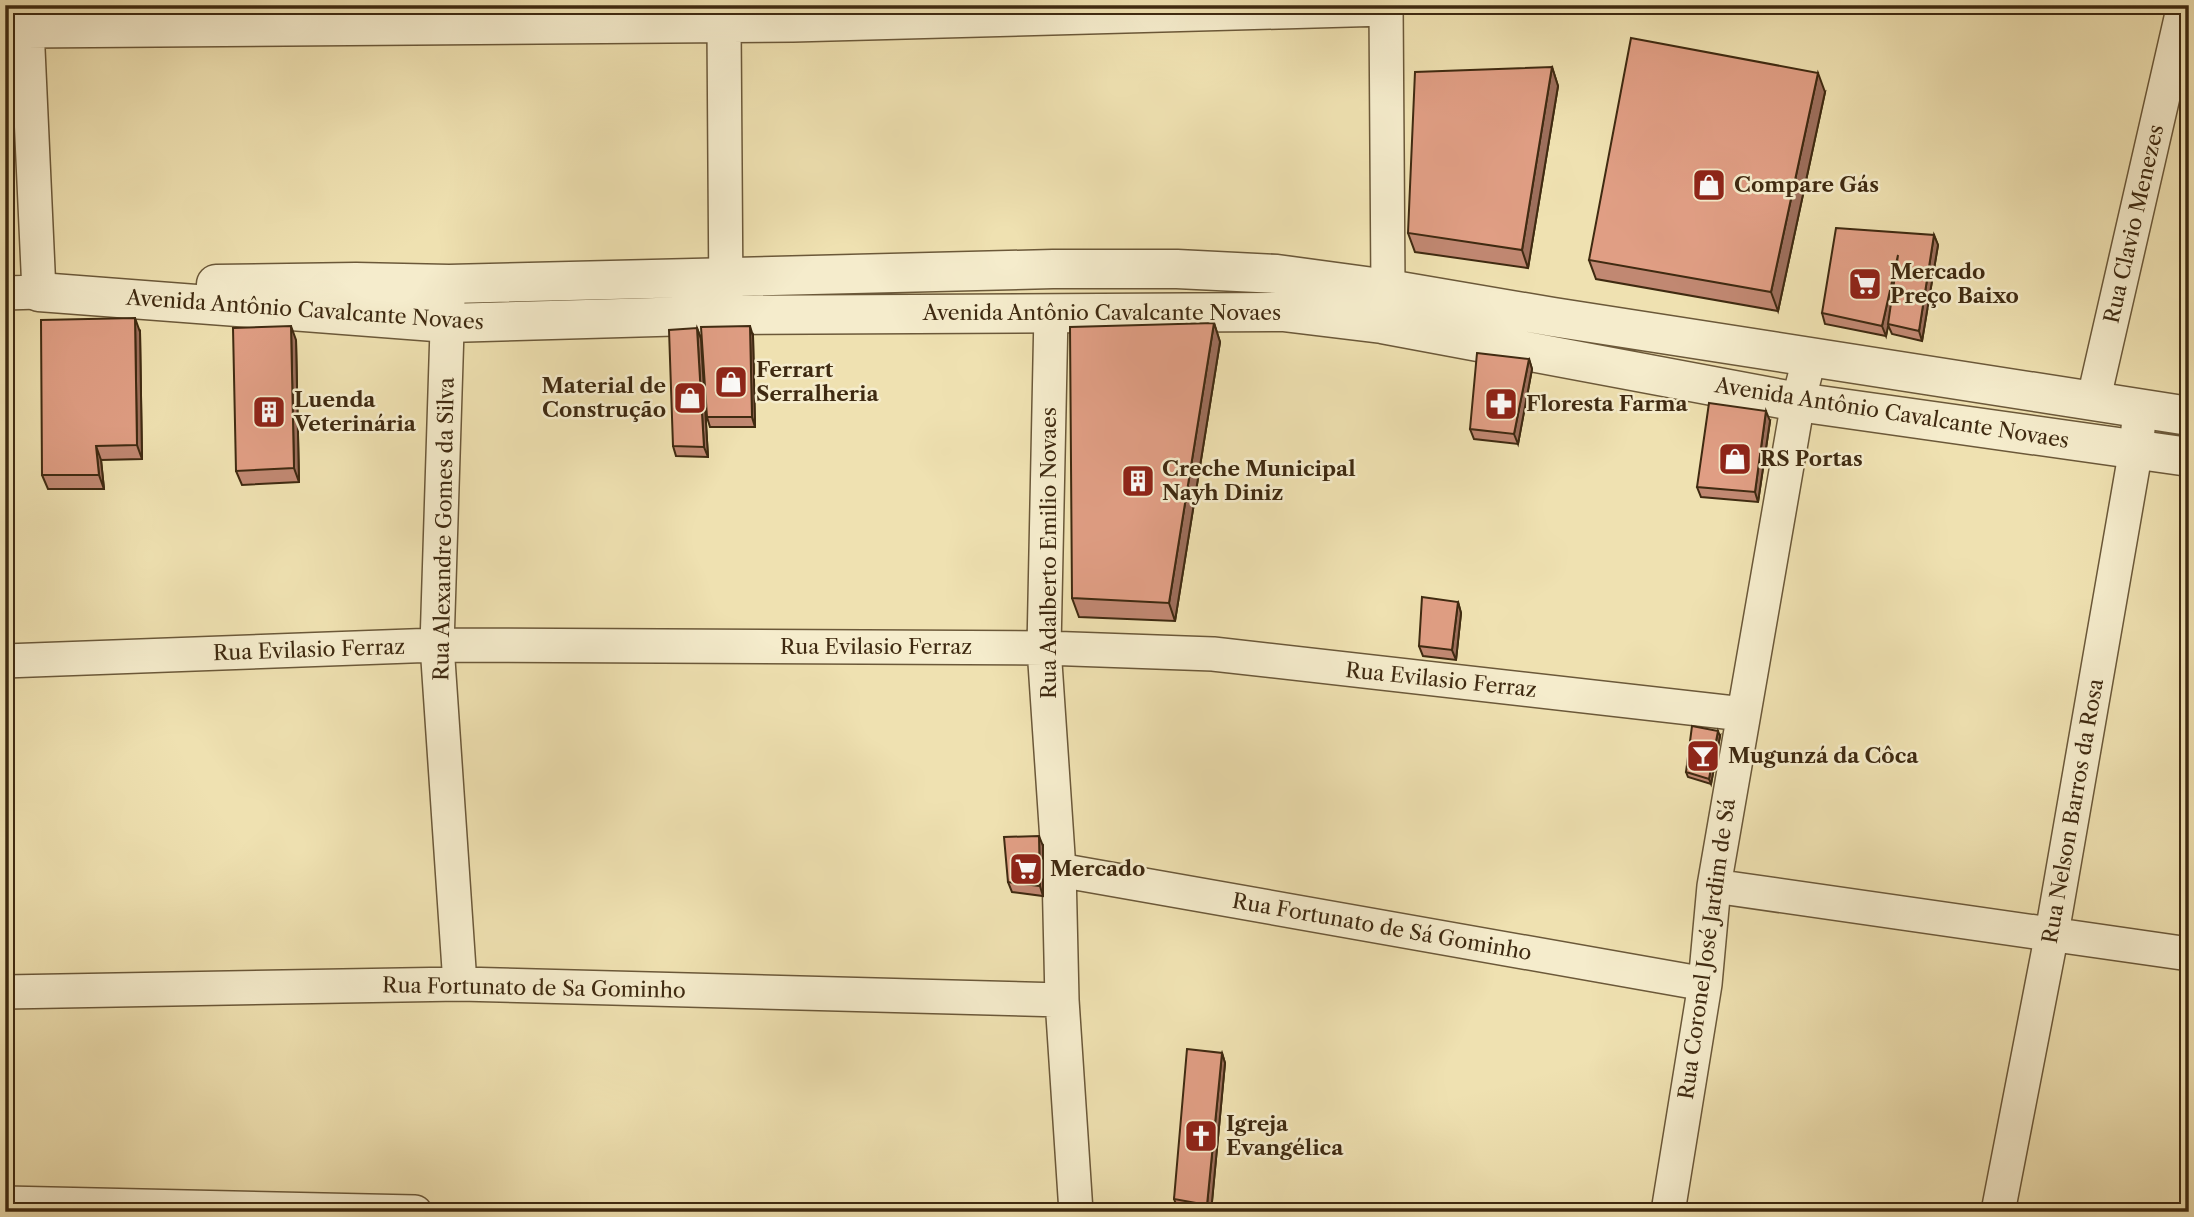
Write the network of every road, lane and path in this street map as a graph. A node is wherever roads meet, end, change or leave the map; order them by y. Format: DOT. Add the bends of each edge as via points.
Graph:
graph roads {
  1 [pos="2184,5"];
  2 [pos="1386,7"];
  3 [pos="793,15"];
  4 [pos="26,18"];
  5 [pos="723,26"];
  6 [pos="726,277"];
  7 [pos="449,284"];
  8 [pos="22,292"];
  9 [pos="1385,306"];
  10 [pos="1051,313"];
  11 [pos="726,315"];
  12 [pos="448,323"];
  13 [pos="1810,356"];
  14 [pos="1798,402"];
  15 [pos="2093,402"];
  16 [pos="2140,409"];
  17 [pos="2189,416"];
  18 [pos="2136,449"];
  19 [pos="2189,457"];
  20 [pos="437,645"];
  21 [pos="1044,648"];
  22 [pos="5,661"];
  23 [pos="1743,714"];
  24 [pos="1059,870"];
  25 [pos="1714,886"];
  26 [pos="2052,933"];
  27 [pos="2189,954"];
  28 [pos="460,984"];
  29 [pos="1704,984"];
  30 [pos="5,992"];
  31 [pos="1062,1000"];
  32 [pos="5,1203"];
  33 [pos="415,1212"];
  34 [pos="1076,1212"];
  35 [pos="1668,1212"];
  36 [pos="1998,1212"];
  1 -- 15 [label="street, Rua Clavio Menezes"];
  2 -- 3 [label="street"];
  2 -- 9 [label="street"];
  3 -- 5 [label="street"];
  4 -- 5 [label="street"];
  4 -- 8 [label="street"];
  5 -- 6 [label="street"];
  6 -- 7 [label="street"];
  6 -- 9 [label="street" via="1053,269 1277,274"];
  6 -- 11 [label="street"];
  7 -- 8 [label="street" via="226,283"];
  7 -- 12 [label="street, Rua Alexandre Gomes da Silva"];
  8 -- 12 [label="street, Avenida Antônio Cavalcante Novaes"];
  9 -- 10 [label="street, Avenida Antônio Cavalcante Novaes" via="1283,312"];
  9 -- 13 [label="street"];
  9 -- 14 [label="street, Avenida Antônio Cavalcante Novaes"];
  10 -- 11 [label="street, Avenida Antônio Cavalcante Novaes"];
  10 -- 21 [label="street, Rua Adalberto Emilio Novaes"];
  11 -- 12 [label="street, Avenida Antônio Cavalcante Novaes"];
  12 -- 20 [label="street, Rua Alexandre Gomes da Silva"];
  13 -- 14 [label="street, Rua Coronel José Jardim de Sá"];
  13 -- 15 [label="street"];
  14 -- 18 [label="street, Avenida Antônio Cavalcante Novaes"];
  14 -- 23 [label="street, Rua Coronel José Jardim de Sá"];
  15 -- 16 [label="street"];
  16 -- 17 [label="street"];
  16 -- 18 [label="street, Rua Nelson Barros da Rosa"];
  18 -- 19 [label="street, Avenida Antônio Cavalcante Novaes"];
  18 -- 26 [label="street, Rua Nelson Barros da Rosa"];
  20 -- 21 [label="street, Rua Evilasio Ferraz"];
  20 -- 22 [label="street, Rua Evilasio Ferraz"];
  20 -- 28 [label="street, Rua Alexandre Gomes da Silva"];
  21 -- 23 [label="street, Rua Evilasio Ferraz" via="1213,654"];
  21 -- 24 [label="street, Rua Adalberto Emilio Novaes"];
  23 -- 25 [label="street, Rua Coronel José Jardim de Sá"];
  24 -- 29 [label="street, Rua Fortunato de Sá Gominho"];
  24 -- 31 [label="street, Rua Adalberto Emilio Novaes"];
  25 -- 26 [label="street"];
  25 -- 29 [label="street, Rua Coronel José Jardim de Sá"];
  26 -- 27 [label="street"];
  26 -- 36 [label="street, Rua Nelson Barros da Rosa"];
  28 -- 30 [label="street, Rua Fortunato de Sa Gominho"];
  28 -- 31 [label="street, Rua Fortunato de Sa Gominho"];
  29 -- 35 [label="street, Rua Coronel José Jardim de Sá"];
  31 -- 34 [label="street, Rua Adalberto Emilio Novaes"];
  32 -- 33 [label="street"];
}
